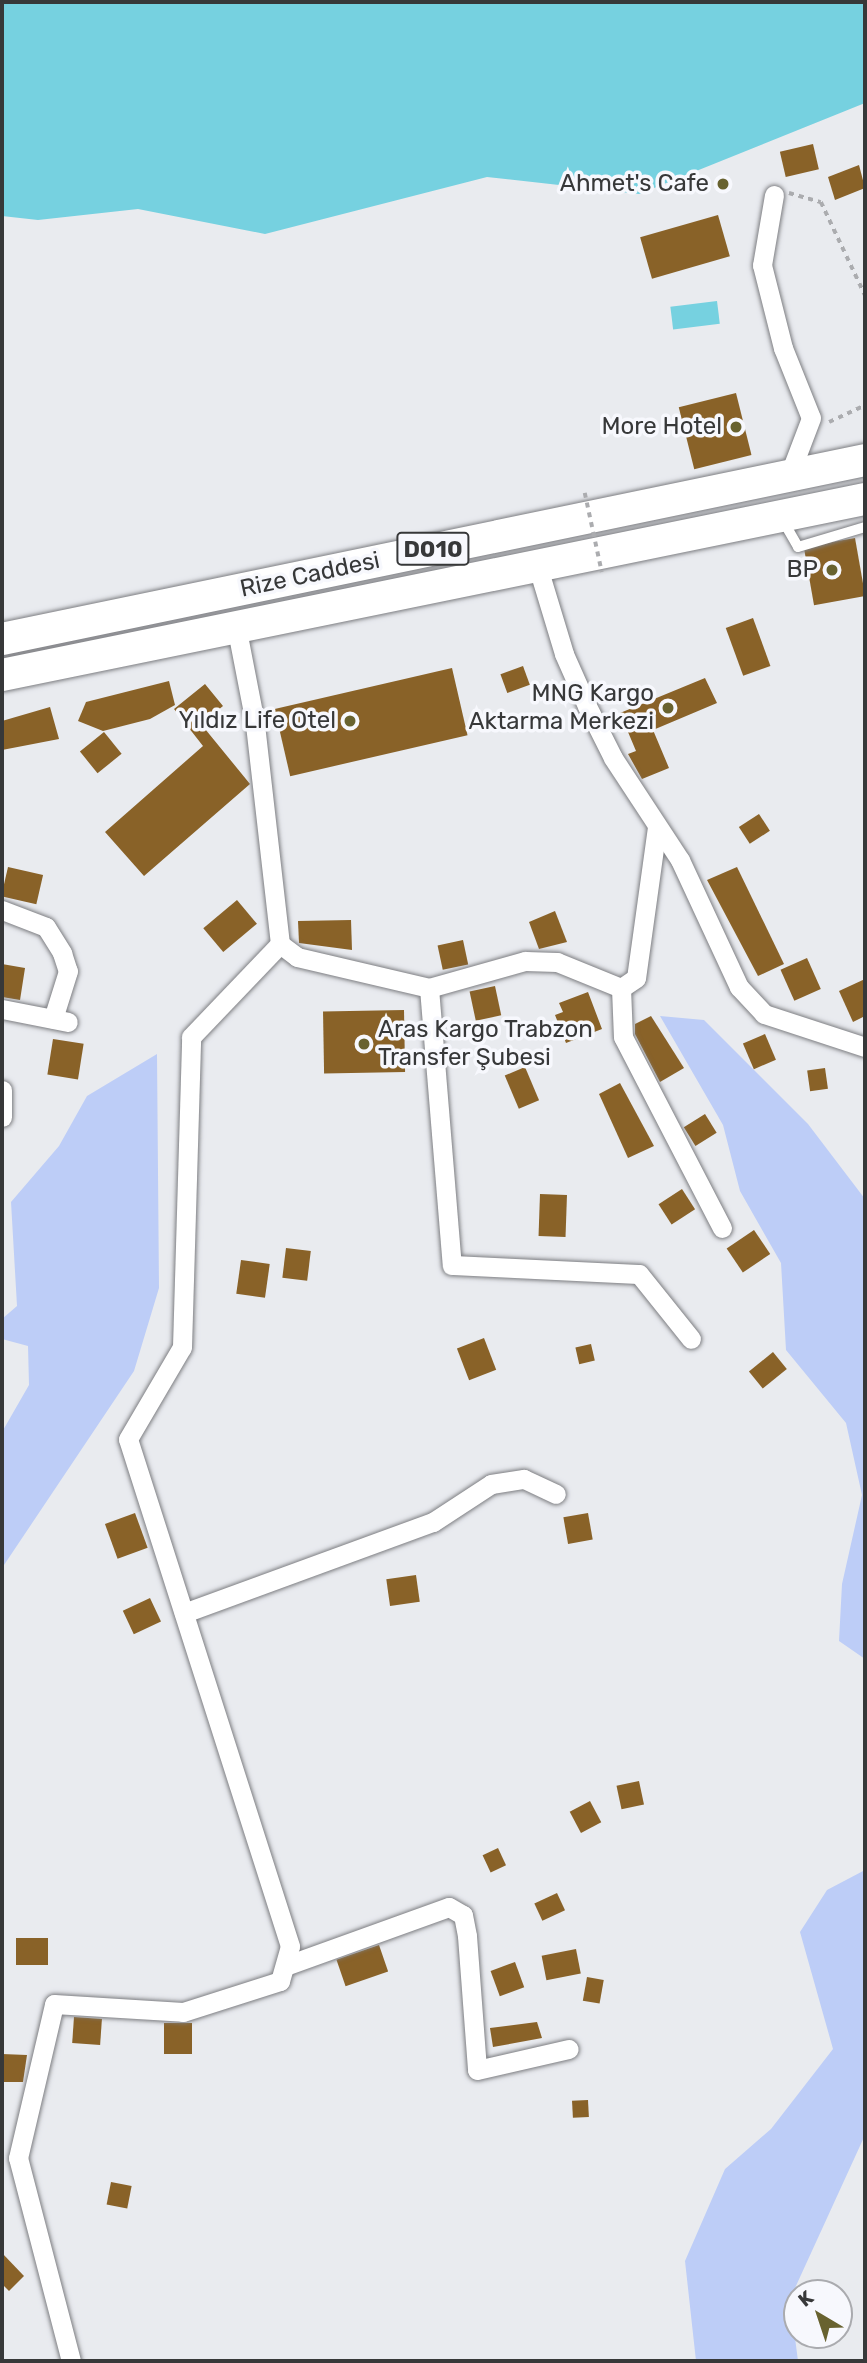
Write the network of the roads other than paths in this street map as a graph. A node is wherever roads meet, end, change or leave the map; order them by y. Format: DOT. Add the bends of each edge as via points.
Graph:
graph roads {
  1 [pos="774,195"];
  2 [pos="865,460"];
  3 [pos="789,476"];
  4 [pos="865,499"];
  5 [pos="781,515"];
  6 [pos="865,527"];
  7 [pos="536,561"];
  8 [pos="236,625"];
  9 [pos="2,639"];
  10 [pos="2,675"];
  11 [pos="657,827"];
  12 [pos="2,910"];
  13 [pos="280,944"];
  14 [pos="429,988"];
  15 [pos="621,988"];
  16 [pos="2,1009"];
  17 [pos="865,1047"];
  18 [pos="2,1090"];
  19 [pos="2,1117"];
  20 [pos="722,1228"];
  21 [pos="691,1339"];
  22 [pos="556,1494"];
  23 [pos="184,1614"];
  24 [pos="285,1966"];
  25 [pos="569,2049"];
  26 [pos="71,2361"];
  1 -- 3 [label="street" via="762,265 810,428"];
  2 -- 3 [label="highway, Rize Caddesi / D010"];
  3 -- 9 [label="highway, Rize Caddesi / D010"];
  4 -- 5 [label="highway, Rize Caddesi / D010"];
  5 -- 6 [label="lane" via="798,547"];
  5 -- 7 [label="highway, Rize Caddesi / D010"];
  7 -- 8 [label="highway, Rize Caddesi / D010"];
  7 -- 11 [label="street" via="564,654 613,758"];
  8 -- 10 [label="highway, Rize Caddesi / D010"];
  8 -- 13 [label="street" via="255,723"];
  11 -- 15 [label="street" via="636,978"];
  11 -- 17 [label="street" via="680,860 739,987 764,1014"];
  12 -- 16 [label="street" via="46,927 68,971 61,1020"];
  13 -- 14 [label="street" via="297,957"];
  13 -- 23 [label="street" via="191,1037 182,1347 128,1438"];
  14 -- 15 [label="street" via="525,961 577,968"];
  14 -- 21 [label="street" via="452,1265 639,1274"];
  15 -- 20 [label="street" via="623,1037"];
  18 -- 19 [label="street"];
  22 -- 23 [label="street" via="524,1479 491,1484 433,1522"];
  23 -- 24 [label="street" via="290,1946"];
  24 -- 25 [label="street" via="449,1907 463,1915 467,1936 477,2070"];
  24 -- 26 [label="street" via="280,1981 183,2012 54,2004 18,2158"];
}
